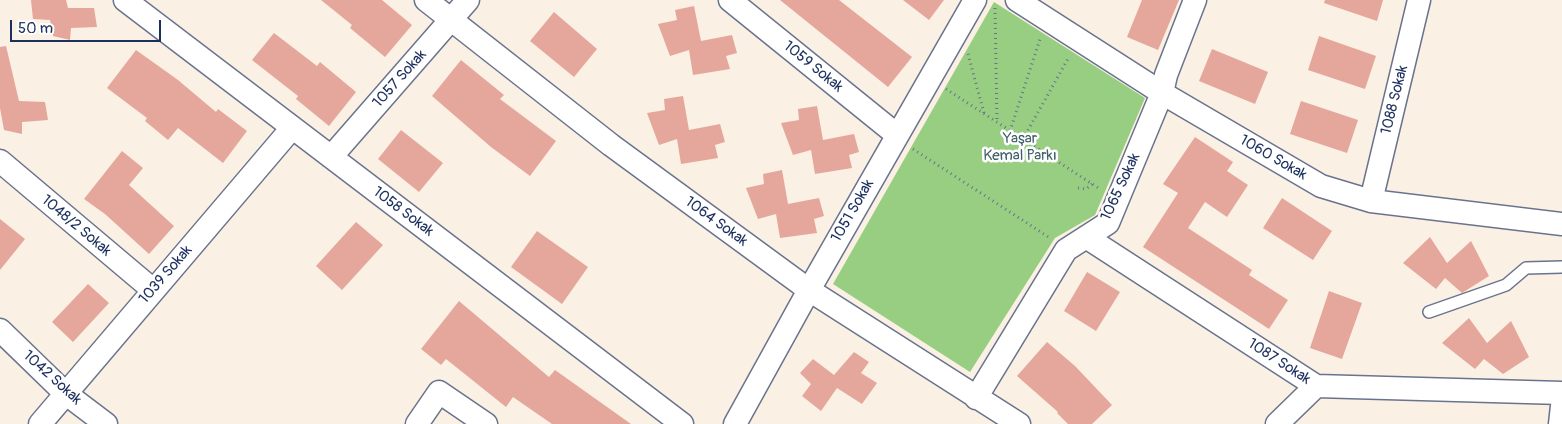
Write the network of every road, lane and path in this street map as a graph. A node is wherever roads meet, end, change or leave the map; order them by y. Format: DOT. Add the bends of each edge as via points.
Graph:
graph roads {
  1 [pos="125,0"];
  2 [pos="426,0"];
  3 [pos="468,0"];
  4 [pos="730,0"];
  5 [pos="975,0"];
  6 [pos="995,0"];
  7 [pos="1017,0"];
  8 [pos="1195,0"];
  9 [pos="1419,0"];
  10 [pos="452,20"];
  11 [pos="1043,31"];
  12 [pos="1073,50"];
  13 [pos="968,52"];
  14 [pos="942,86"];
  15 [pos="1162,93"];
  16 [pos="984,114"];
  17 [pos="997,122"];
  18 [pos="292,128"];
  19 [pos="1010,131"];
  20 [pos="1023,139"];
  21 [pos="902,140"];
  22 [pos="331,157"];
  23 [pos="0,161"];
  24 [pos="1092,184"];
  25 [pos="1078,188"];
  26 [pos="1107,194"];
  27 [pos="1371,201"];
  28 [pos="1562,224"];
  29 [pos="1086,237"];
  30 [pos="1055,242"];
  31 [pos="1562,266"];
  32 [pos="153,290"];
  33 [pos="809,290"];
  34 [pos="1430,312"];
  35 [pos="0,330"];
  36 [pos="1316,386"];
  37 [pos="65,393"];
  38 [pos="1562,393"];
  39 [pos="976,398"];
  40 [pos="1562,406"];
  41 [pos="40,424"];
  42 [pos="106,424"];
  43 [pos="417,424"];
  44 [pos="486,424"];
  45 [pos="682,424"];
  46 [pos="735,424"];
  47 [pos="1019,424"];
  48 [pos="1277,424"];
  49 [pos="1560,424"];
  1 -- 18 [label="street, 1058 Sokak"];
  2 -- 10 [label="street, 1064 Sokak"];
  3 -- 10 [label="street, 1057 Sokak"];
  4 -- 21 [label="street, 1059 Sokak"];
  5 -- 21 [label="street, 1051 Sokak"];
  6 -- 17 [label="path"];
  7 -- 15 [label="street, 1060 Sokak"];
  8 -- 15 [label="street, 1065 Sokak"];
  9 -- 27 [label="street, 1088 Sokak"];
  10 -- 22 [label="street, 1057 Sokak"];
  10 -- 33 [label="street, 1064 Sokak" via="611,145"];
  11 -- 19 [label="path"];
  12 -- 20 [label="path"];
  13 -- 16 [label="path"];
  14 -- 16 [label="path"];
  15 -- 27 [label="street, 1060 Sokak" via="1321,186"];
  15 -- 29 [label="street, 1065 Sokak" via="1108,223"];
  16 -- 17 [label="path"];
  17 -- 19 [label="path"];
  18 -- 22 [label="street, 1058 Sokak"];
  18 -- 32 [label="street, 1039 Sokak"];
  19 -- 20 [label="path"];
  20 -- 24 [label="path"];
  21 -- 30 [label="path"];
  21 -- 33 [label="street, 1051 Sokak"];
  22 -- 45 [label="street, 1058 Sokak"];
  23 -- 32 [label="street, 1048/2 Sokak"];
  24 -- 25 [label="path" via="1086,189"];
  24 -- 26 [label="path"];
  27 -- 28 [label="street, 1060 Sokak"];
  29 -- 36 [label="street, 1087 Sokak"];
  29 -- 39 [label="street, 1065 Sokak" via="1066,250"];
  31 -- 34 [label="lane" via="1526,268 1506,285"];
  32 -- 37 [label="street, 1039 Sokak"];
  33 -- 39 [label="street, 1064 Sokak"];
  33 -- 46 [label="street, 1051 Sokak"];
  35 -- 37 [label="street, 1042 Sokak"];
  36 -- 38 [label="street, 1087 Sokak"];
  36 -- 48 [label="street"];
  37 -- 41 [label="street, 1039 Sokak"];
  37 -- 42 [label="street, 1042 Sokak"];
  39 -- 47 [label="street, 1064 Sokak"];
  40 -- 49 [label="street"];
  43 -- 44 [label="street" via="439,392"];
}
